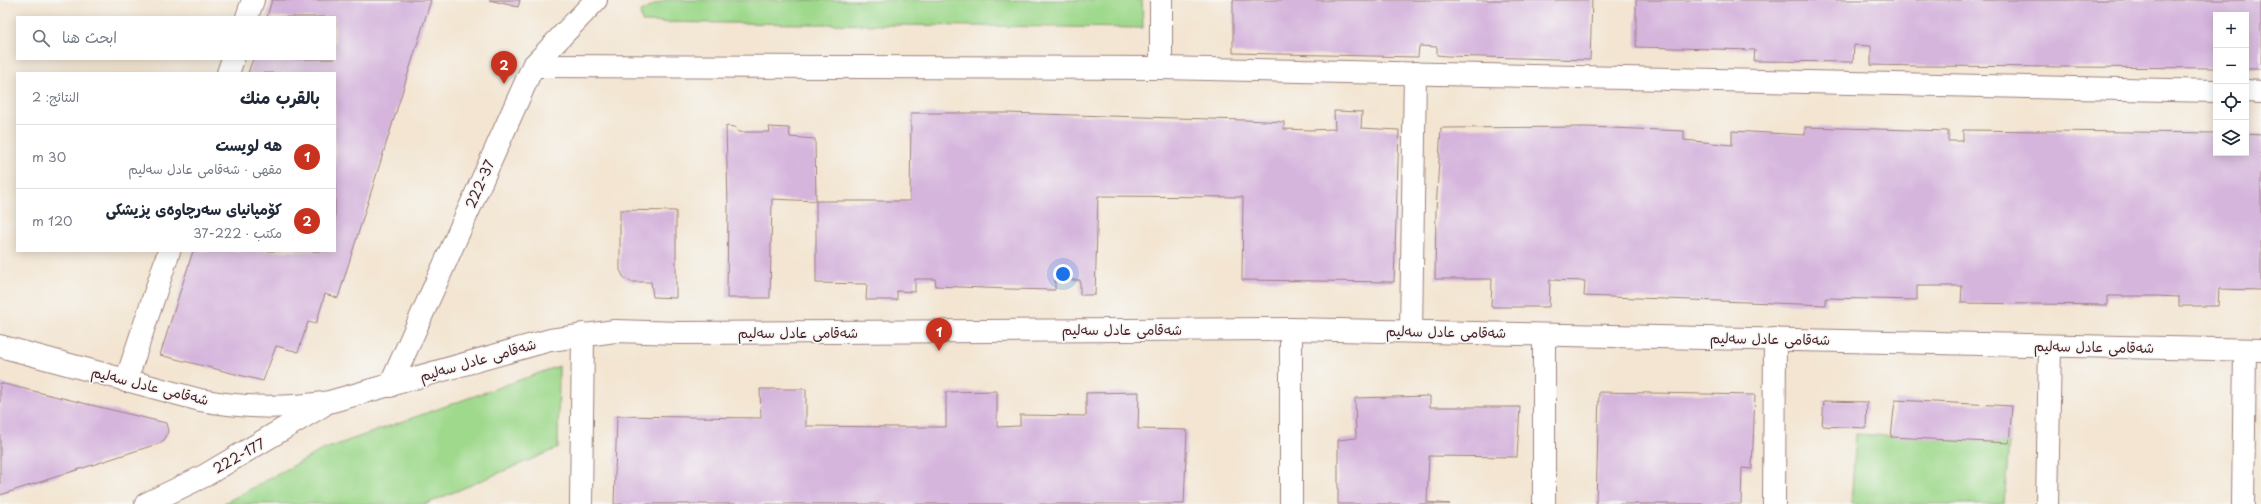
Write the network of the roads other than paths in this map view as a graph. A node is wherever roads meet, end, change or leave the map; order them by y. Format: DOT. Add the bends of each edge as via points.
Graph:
graph roads {
  1 [pos="252,0"];
  2 [pos="596,0"];
  3 [pos="1161,0"];
  4 [pos="247,16"];
  5 [pos="233,60"];
  6 [pos="533,66"];
  7 [pos="1161,68"];
  8 [pos="228,72"];
  9 [pos="1415,73"];
  10 [pos="2213,91"];
  11 [pos="2249,91"];
  12 [pos="2261,92"];
  13 [pos="169,252"];
  14 [pos="1291,329"];
  15 [pos="1411,331"];
  16 [pos="583,334"];
  17 [pos="1544,335"];
  18 [pos="1775,339"];
  19 [pos="0,346"];
  20 [pos="2050,346"];
  21 [pos="2253,350"];
  22 [pos="126,381"];
  23 [pos="390,386"];
  24 [pos="329,402"];
  25 [pos="146,504"];
  26 [pos="581,504"];
  27 [pos="1291,504"];
  28 [pos="1544,504"];
  29 [pos="1774,504"];
  30 [pos="2047,504"];
  31 [pos="2243,504"];
  1 -- 4 [label="street"];
  2 -- 6 [label="street, 222-37"];
  3 -- 7 [label="street"];
  5 -- 8 [label="street"];
  6 -- 7 [label="street"];
  6 -- 23 [label="street, 222-37"];
  7 -- 9 [label="street"];
  9 -- 10 [label="street"];
  9 -- 15 [label="street"];
  11 -- 12 [label="street"];
  13 -- 22 [label="street"];
  14 -- 15 [label="street, شەقامی عادل سەلیم"];
  14 -- 16 [label="street, شەقامی عادل سەلیم" via="687,333 647,331"];
  14 -- 27 [label="street"];
  15 -- 17 [label="street, شەقامی عادل سەلیم"];
  16 -- 23 [label="street, شەقامی عادل سەلیم" via="518,348"];
  16 -- 26 [label="street"];
  17 -- 18 [label="street, شەقامی عادل سەلیم"];
  17 -- 28 [label="street"];
  18 -- 20 [label="street, شەقامی عادل سەلیم"];
  18 -- 29 [label="street"];
  19 -- 22 [label="street, شەقامی عادل سەلیم"];
  20 -- 21 [label="street, شەقامی عادل سەلیم"];
  20 -- 30 [label="street"];
  21 -- 31 [label="street"];
  22 -- 24 [label="street, شەقامی عادل سەلیم" via="200,400 233,405 266,408 298,407"];
  23 -- 24 [label="street, شەقامی عادل سەلیم"];
  24 -- 25 [label="street, 222-177" via="235,458"];
}
